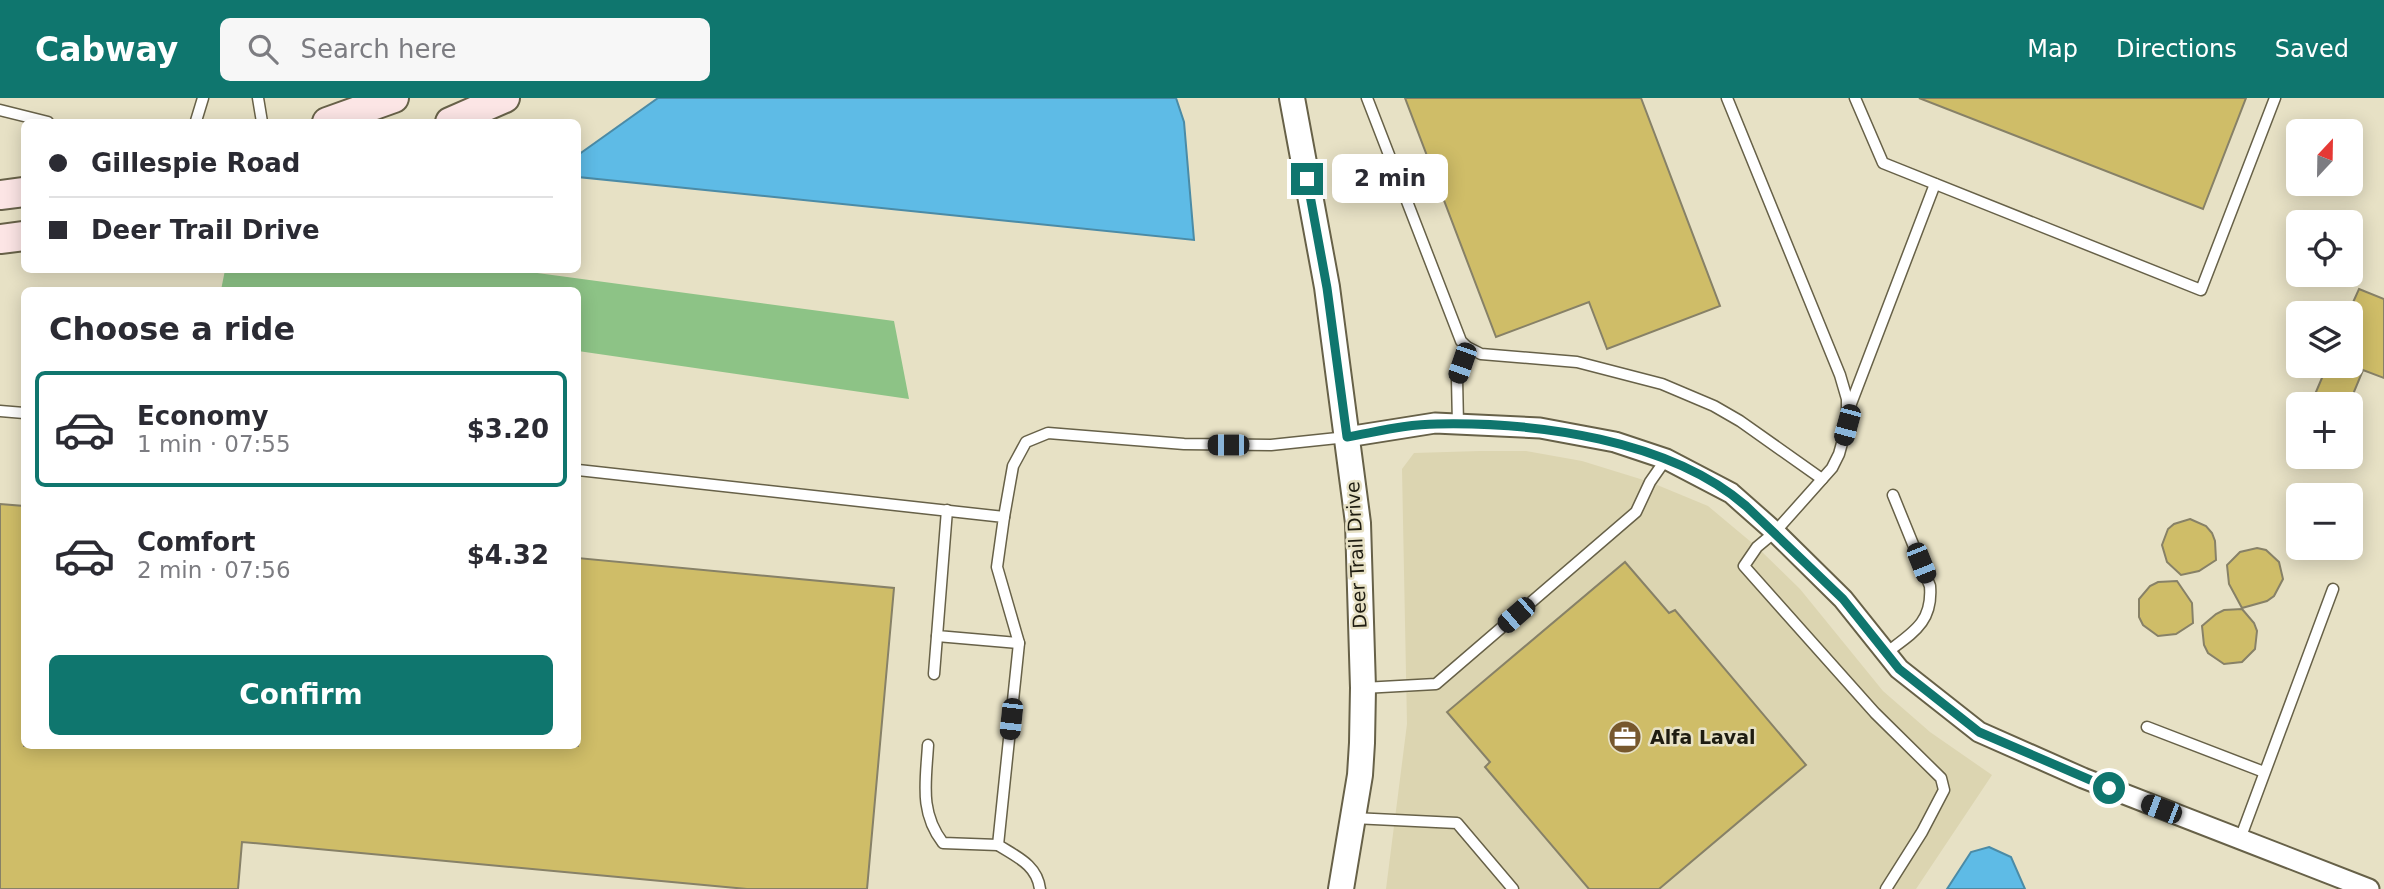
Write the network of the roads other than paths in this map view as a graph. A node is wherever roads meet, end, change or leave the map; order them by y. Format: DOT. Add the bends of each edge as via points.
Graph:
graph roads {
  1 [pos="203,98"];
  2 [pos="258,98"];
  3 [pos="505,98"];
  4 [pos="1292,98"];
  5 [pos="1367,98"];
  6 [pos="1727,98"];
  7 [pos="1856,98"];
  8 [pos="2275,98"];
  9 [pos="386,108"];
  10 [pos="0,110"];
  11 [pos="36,119"];
  12 [pos="194,119"];
  13 [pos="262,119"];
  14 [pos="340,119"];
  15 [pos="457,119"];
  16 [pos="1935,184"];
  17 [pos="21,192"];
  18 [pos="0,195"];
  19 [pos="21,236"];
  20 [pos="0,239"];
  21 [pos="1467,348"];
  22 [pos="0,411"];
  23 [pos="21,413"];
  24 [pos="1847,414"];
  25 [pos="1458,425"];
  26 [pos="1347,437"];
  27 [pos="1665,459"];
  28 [pos="581,470"];
  29 [pos="1822,479"];
  30 [pos="1893,495"];
  31 [pos="947,510"];
  32 [pos="1004,517"];
  33 [pos="1775,532"];
  34 [pos="2333,589"];
  35 [pos="937,636"];
  36 [pos="1018,643"];
  37 [pos="1886,653"];
  38 [pos="934,674"];
  39 [pos="1363,688"];
  40 [pos="2147,727"];
  41 [pos="928,745"];
  42 [pos="2264,772"];
  43 [pos="1353,818"];
  44 [pos="2240,839"];
  45 [pos="998,845"];
  46 [pos="1040,889"];
  47 [pos="1341,889"];
  48 [pos="1513,889"];
  49 [pos="1886,889"];
  50 [pos="2369,889"];
  1 -- 12 [label="lane"];
  2 -- 13 [label="lane"];
  3 -- 15 [label="main road"];
  4 -- 26 [label="street, Deer Trail Drive" via="1327,288"];
  5 -- 21 [label="lane"];
  6 -- 24 [label="lane" via="1840,375"];
  7 -- 16 [label="lane" via="1883,163"];
  8 -- 16 [label="lane" via="2202,290"];
  9 -- 14 [label="main road"];
  10 -- 11 [label="lane"];
  16 -- 24 [label="lane"];
  17 -- 18 [label="main road"];
  19 -- 20 [label="main road"];
  21 -- 25 [label="lane" via="1457,378"];
  21 -- 29 [label="lane" via="1481,354 1577,362 1662,384 1740,421"];
  22 -- 23 [label="lane"];
  24 -- 29 [label="lane" via="1839,454"];
  25 -- 26 [label="street"];
  25 -- 27 [label="street" via="1540,428 1615,442"];
  26 -- 32 [label="lane" via="1271,445 1184,444 1048,433 1026,442 1013,466"];
  26 -- 39 [label="street, Deer Trail Drive" via="1358,523"];
  27 -- 33 [label="street" via="1731,494"];
  27 -- 39 [label="lane" via="1636,512 1436,684"];
  28 -- 31 [label="lane"];
  29 -- 33 [label="lane"];
  30 -- 37 [label="lane" via="1931,597 1922,624"];
  31 -- 32 [label="lane"];
  31 -- 35 [label="lane"];
  32 -- 36 [label="lane" via="997,567"];
  33 -- 37 [label="street" via="1843,599"];
  33 -- 49 [label="lane" via="1744,566 1875,713 1941,778 1944,790"];
  34 -- 42 [label="lane"];
  35 -- 36 [label="lane"];
  35 -- 38 [label="lane"];
  36 -- 45 [label="lane"];
  37 -- 44 [label="street" via="1899,669 1979,732"];
  39 -- 43 [label="street, Deer Trail Drive" via="1360,775"];
  40 -- 42 [label="lane"];
  41 -- 45 [label="lane" via="925,793 931,826 943,842"];
  42 -- 44 [label="lane"];
  43 -- 47 [label="street, Deer Trail Drive"];
  43 -- 48 [label="lane" via="1457,823"];
  44 -- 50 [label="street"];
  45 -- 46 [label="lane" via="1028,863 1039,878"];
}
